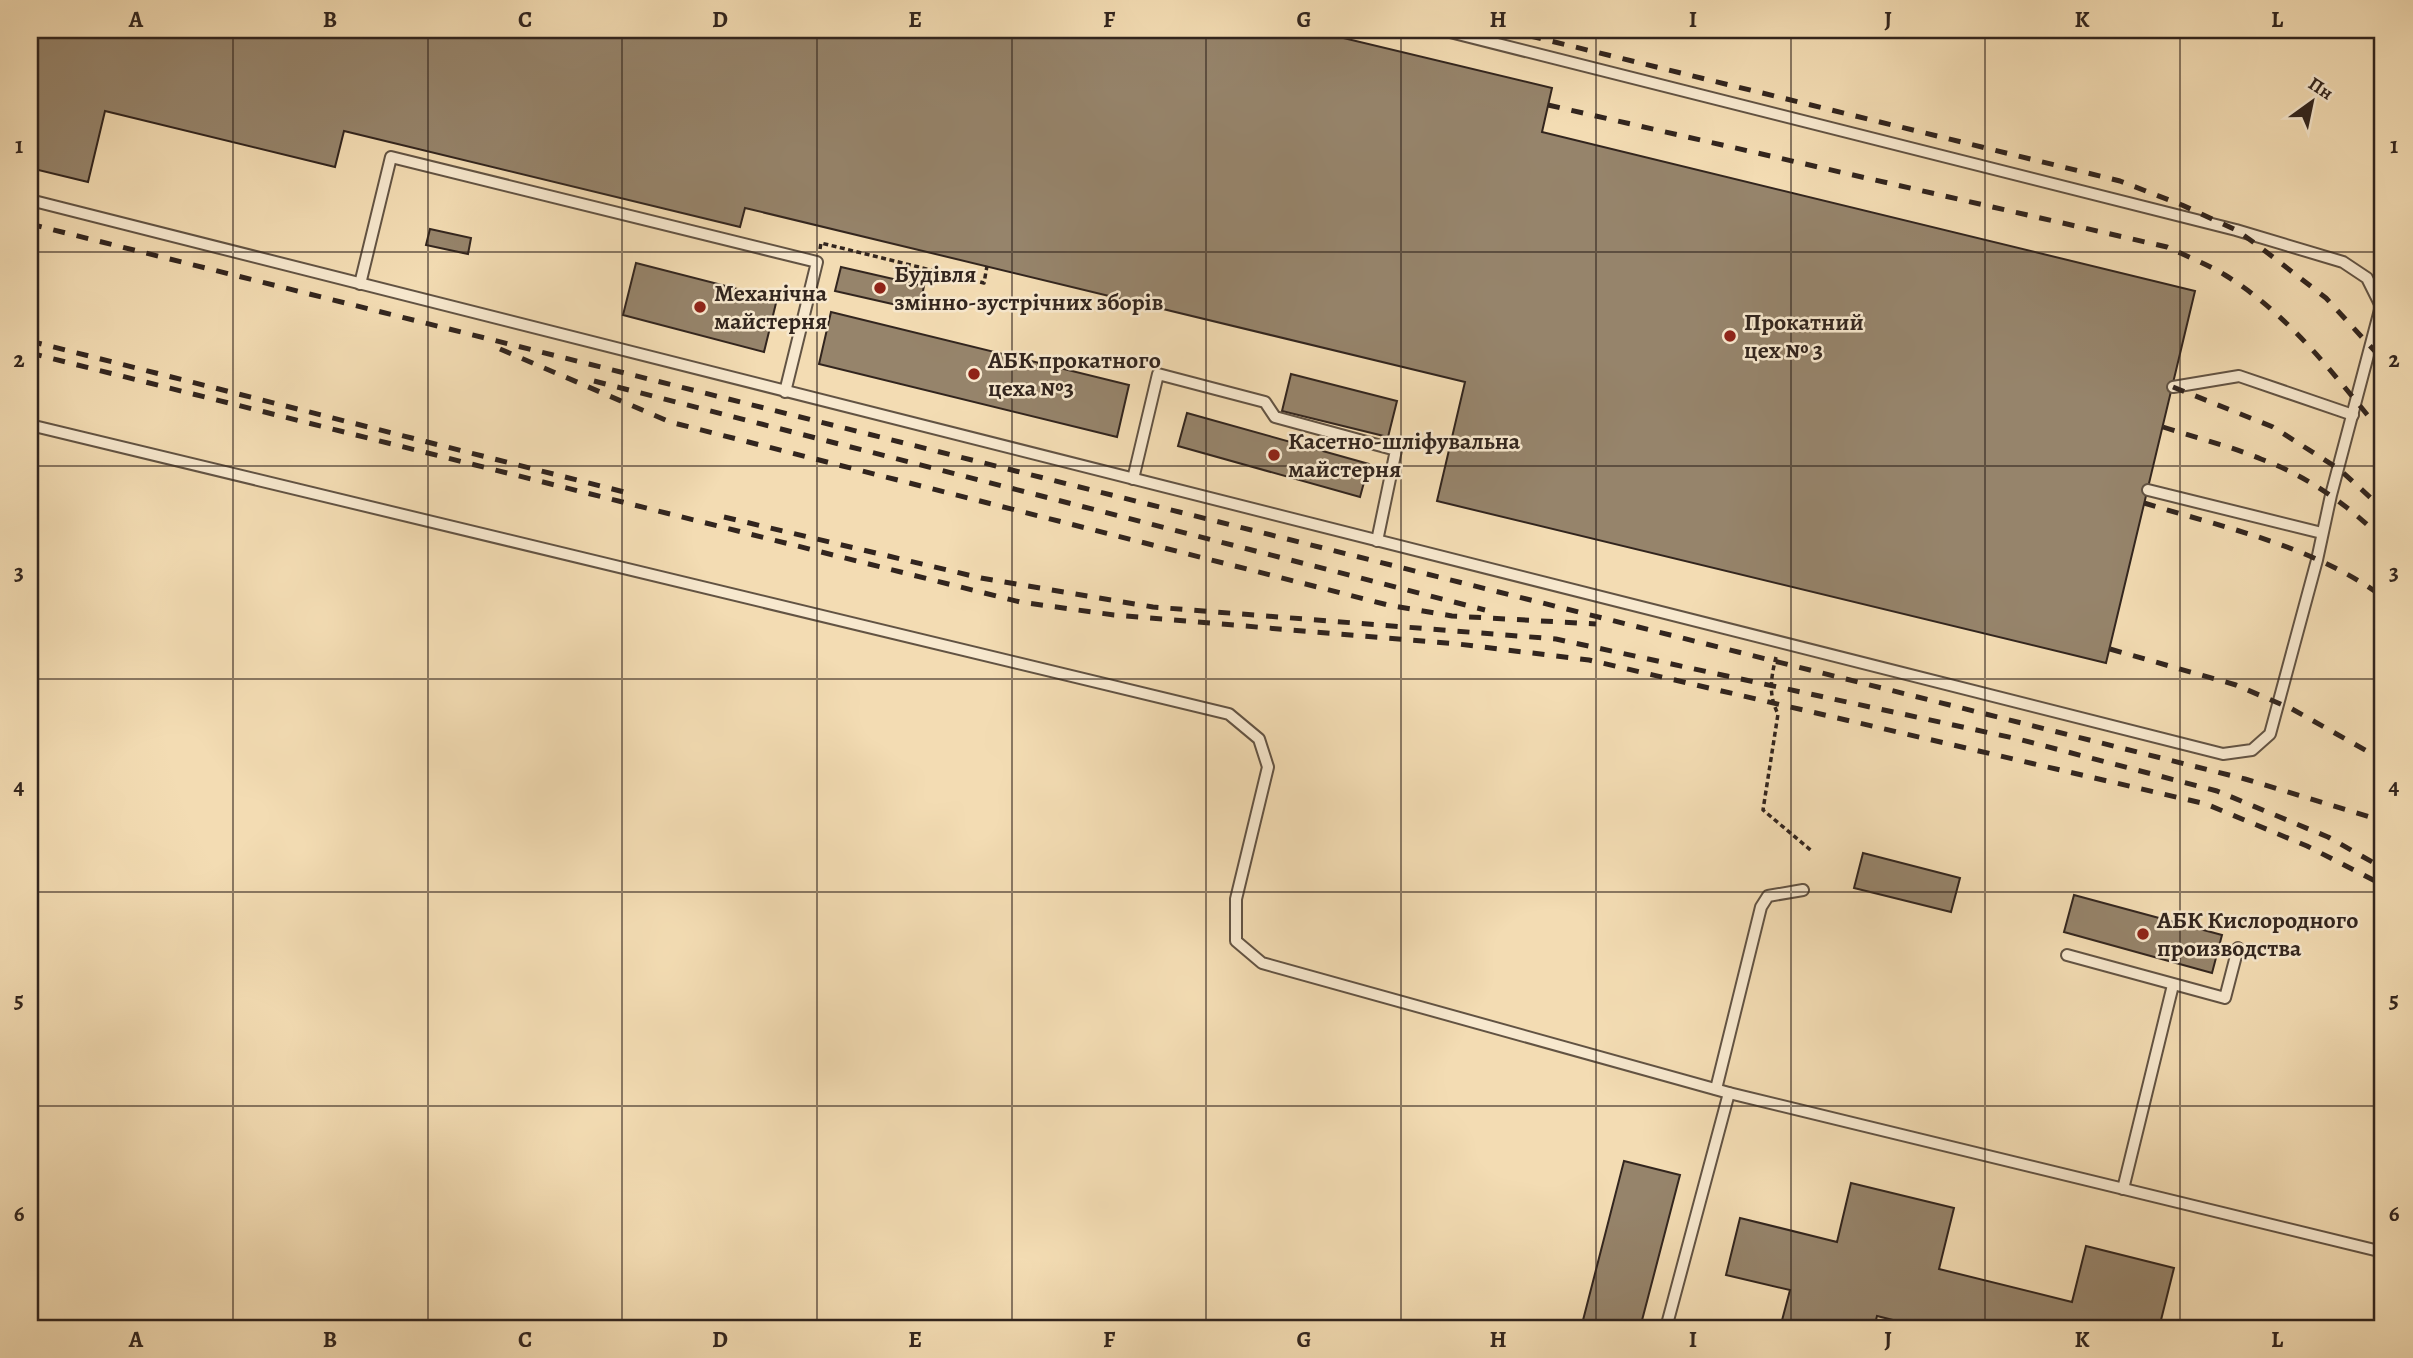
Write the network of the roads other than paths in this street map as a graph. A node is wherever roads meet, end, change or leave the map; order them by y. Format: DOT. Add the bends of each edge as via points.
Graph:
graph roads {
  1 [pos="1442,30"];
  2 [pos="30,200"];
  3 [pos="360,284"];
  4 [pos="2172,387"];
  5 [pos="785,391"];
  6 [pos="2353,415"];
  7 [pos="30,425"];
  8 [pos="1133,480"];
  9 [pos="2148,490"];
  10 [pos="2322,533"];
  11 [pos="1377,541"];
  12 [pos="1803,890"];
  13 [pos="2238,948"];
  14 [pos="2067,955"];
  15 [pos="2173,985"];
  16 [pos="1717,1089"];
  17 [pos="1729,1093"];
  18 [pos="2123,1189"];
  19 [pos="2383,1252"];
  20 [pos="1666,1328"];
  1 -- 6 [label="lane" via="2236,230 2343,262 2367,278 2381,306"];
  2 -- 3 [label="lane"];
  3 -- 5 [label="lane"];
  3 -- 5 [label="lane" via="391,157 817,262"];
  4 -- 6 [label="lane" via="2239,376"];
  5 -- 8 [label="lane"];
  6 -- 10 [label="lane"];
  7 -- 16 [label="lane" via="1229,714 1259,739 1268,767 1236,899 1236,941 1262,963"];
  8 -- 11 [label="lane"];
  8 -- 11 [label="lane" via="1158,374 1265,402 1275,417 1396,450"];
  9 -- 10 [label="lane"];
  10 -- 11 [label="lane" via="2270,734 2252,750 2223,754"];
  12 -- 16 [label="lane" via="1768,896 1761,907"];
  13 -- 15 [label="lane" via="2225,998"];
  14 -- 15 [label="lane"];
  15 -- 18 [label="lane"];
  16 -- 17 [label="lane"];
  17 -- 18 [label="lane"];
  17 -- 20 [label="lane"];
  18 -- 19 [label="lane"];
}
